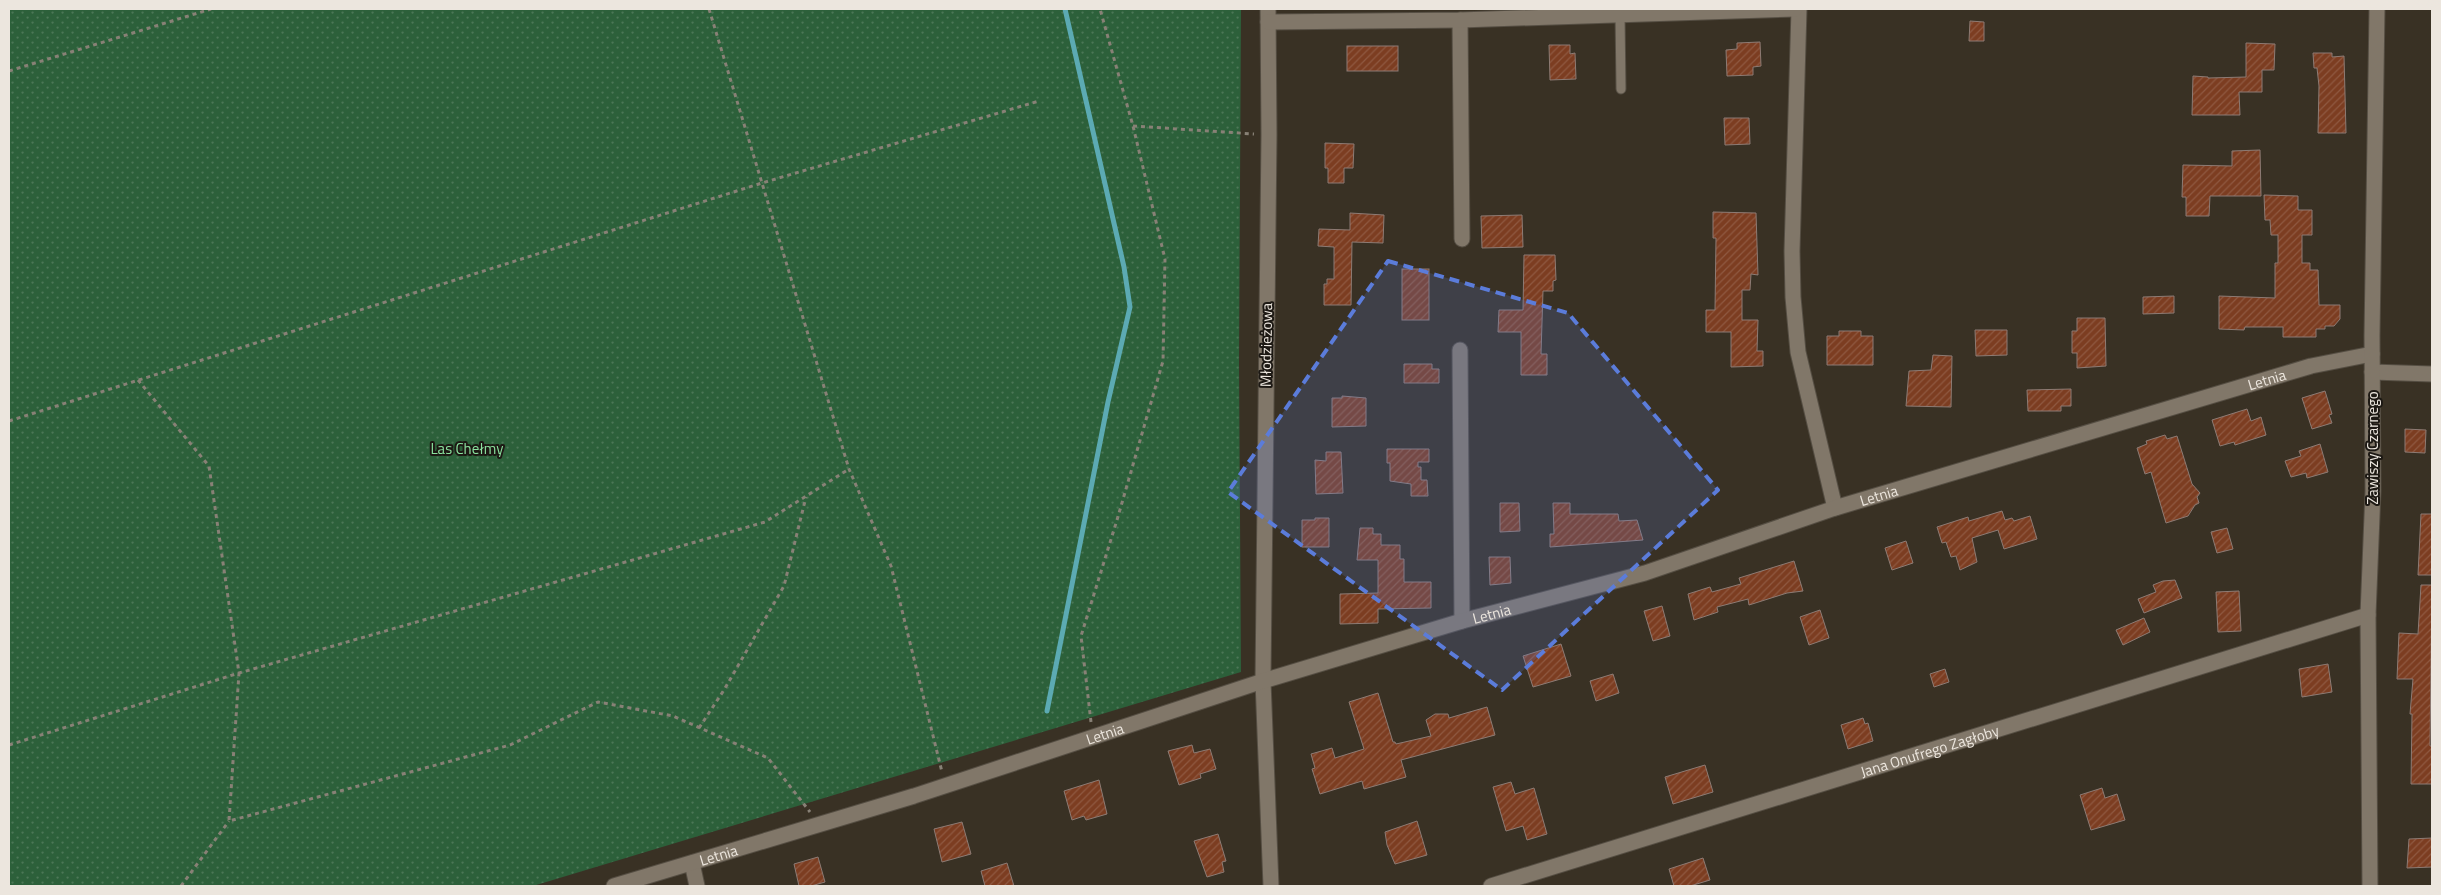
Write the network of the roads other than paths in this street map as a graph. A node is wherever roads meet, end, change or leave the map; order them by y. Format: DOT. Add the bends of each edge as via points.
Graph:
graph roads {
  1 [pos="1795,9"];
  2 [pos="1799,9"];
  3 [pos="2377,9"];
  4 [pos="1620,14"];
  5 [pos="1268,15"];
  6 [pos="1460,20"];
  7 [pos="1621,89"];
  8 [pos="1462,239"];
  9 [pos="1460,350"];
  10 [pos="2372,354"];
  11 [pos="2372,372"];
  12 [pos="2432,374"];
  13 [pos="1835,508"];
  14 [pos="2368,615"];
  15 [pos="1462,621"];
  16 [pos="1263,680"];
  17 [pos="692,863"];
  18 [pos="614,886"];
  19 [pos="697,886"];
  20 [pos="1271,886"];
  21 [pos="1491,886"];
  22 [pos="2370,886"];
  1 -- 4 [label="street"];
  2 -- 13 [label="street" via="1793,297 1798,352"];
  3 -- 10 [label="street, Zawiszy Czarnego"];
  4 -- 6 [label="street"];
  4 -- 7 [label="lane"];
  5 -- 6 [label="street"];
  5 -- 16 [label="street, Młodzieżowa"];
  6 -- 8 [label="street"];
  9 -- 15 [label="street"];
  10 -- 11 [label="street, Zawiszy Czarnego"];
  10 -- 13 [label="street, Letnia" via="2311,366"];
  11 -- 12 [label="street"];
  11 -- 14 [label="street, Zawiszy Czarnego" via="2373,491"];
  13 -- 15 [label="street, Letnia" via="1645,573"];
  14 -- 21 [label="street, Jana Onufrego Zagłoby"];
  14 -- 22 [label="street, Zawiszy Czarnego"];
  15 -- 16 [label="street, Letnia"];
  16 -- 17 [label="street, Letnia" via="945,786"];
  16 -- 20 [label="street, Młodzieżowa"];
  17 -- 18 [label="street, Letnia"];
  17 -- 19 [label="street"];
}
